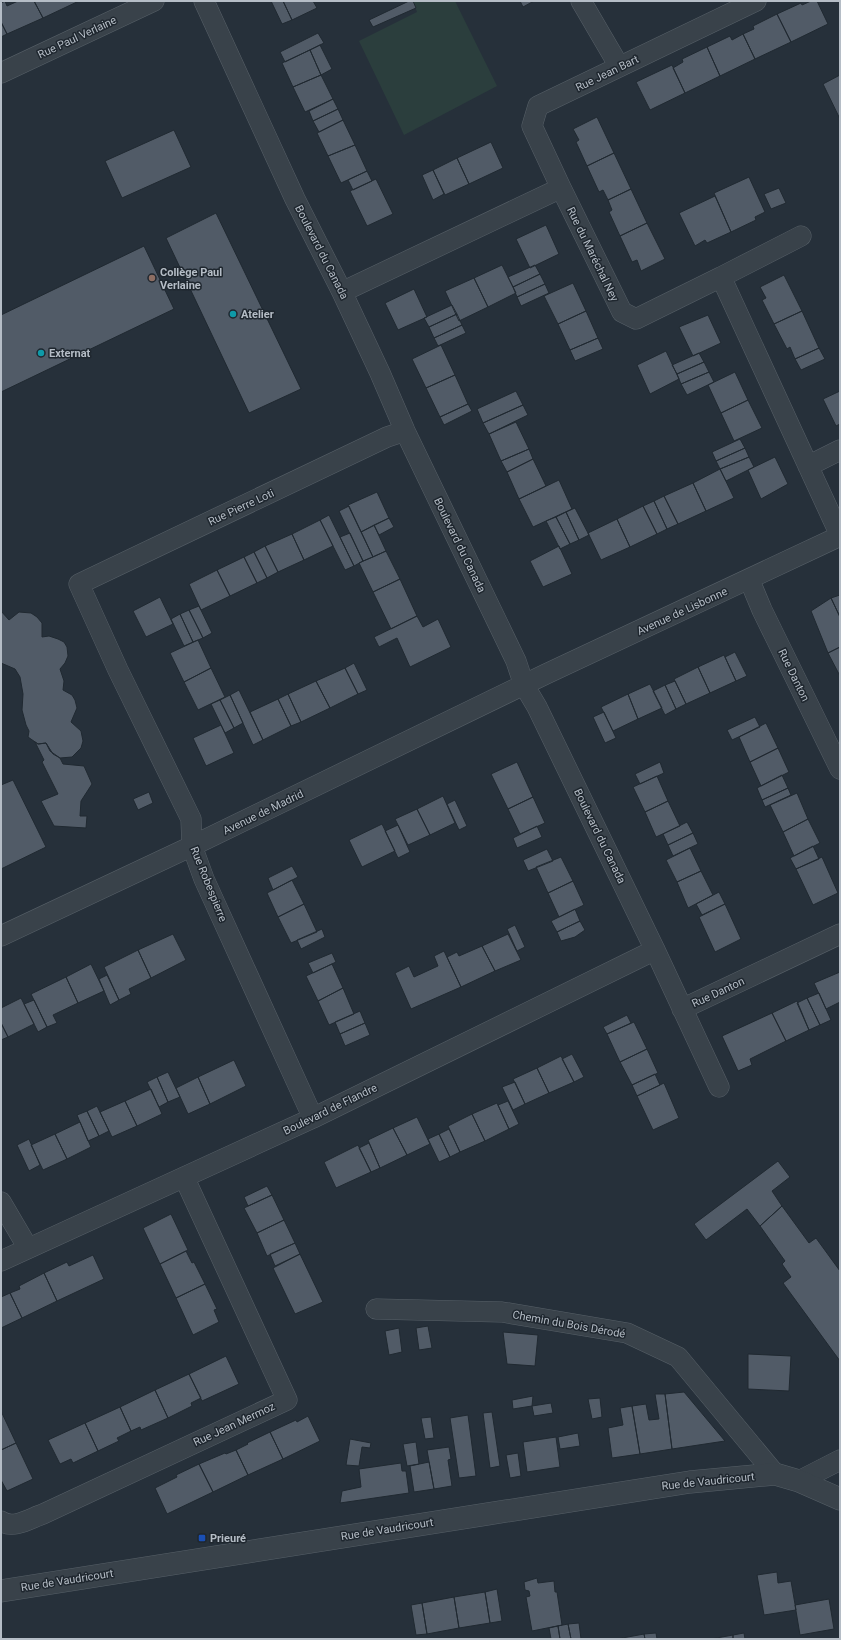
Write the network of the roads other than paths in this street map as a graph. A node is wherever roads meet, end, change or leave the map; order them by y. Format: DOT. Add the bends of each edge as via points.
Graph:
graph roads {
  1 [pos="154,1"];
  2 [pos="204,1"];
  3 [pos="581,1"];
  4 [pos="756,1"];
  5 [pos="619,66"];
  6 [pos="1,73"];
  7 [pos="561,188"];
  8 [pos="802,236"];
  9 [pos="721,277"];
  10 [pos="342,292"];
  11 [pos="405,431"];
  12 [pos="840,450"];
  13 [pos="808,466"];
  14 [pos="840,536"];
  15 [pos="749,579"];
  16 [pos="79,584"];
  17 [pos="524,685"];
  18 [pos="840,769"];
  19 [pos="192,846"];
  20 [pos="840,934"];
  21 [pos="1,936"];
  22 [pos="655,950"];
  23 [pos="682,1009"];
  24 [pos="718,1087"];
  25 [pos="313,1118"];
  26 [pos="184,1177"];
  27 [pos="1,1202"];
  28 [pos="28,1248"];
  29 [pos="1,1261"];
  30 [pos="376,1309"];
  31 [pos="840,1460"];
  32 [pos="775,1474"];
  33 [pos="799,1481"];
  34 [pos="840,1499"];
  35 [pos="1,1521"];
  36 [pos="1,1591"];
  1 -- 6 [label="street, Rue Paul Verlaine"];
  2 -- 10 [label="street, Boulevard du Canada" via="295,199"];
  3 -- 5 [label="street"];
  4 -- 5 [label="street, Rue Jean Bart"];
  5 -- 7 [label="street, Rue Jean Bart" via="538,106 532,126"];
  7 -- 9 [label="street, Rue du Maréchal Ney" via="622,312 636,319"];
  7 -- 10 [label="street"];
  8 -- 9 [label="street"];
  9 -- 13 [label="street"];
  10 -- 11 [label="street, Boulevard du Canada"];
  11 -- 16 [label="street, Rue Pierre Loti"];
  11 -- 17 [label="street, Boulevard du Canada" via="516,661"];
  12 -- 13 [label="street"];
  13 -- 14 [label="street"];
  14 -- 15 [label="street, Avenue de Lisbonne"];
  15 -- 17 [label="street, Avenue de Lisbonne"];
  15 -- 18 [label="street, Rue Danton"];
  16 -- 19 [label="street, Rue Robespierre" via="191,819"];
  17 -- 19 [label="street, Avenue de Madrid"];
  17 -- 22 [label="street, Boulevard du Canada"];
  19 -- 21 [label="street, Avenue de Madrid"];
  19 -- 25 [label="street, Rue Robespierre"];
  20 -- 23 [label="street, Rue Danton"];
  22 -- 23 [label="street, Boulevard du Canada"];
  22 -- 25 [label="street, Boulevard de Flandre"];
  23 -- 24 [label="street, Boulevard du Canada"];
  25 -- 26 [label="street, Boulevard de Flandre"];
  26 -- 28 [label="street, Boulevard de Flandre"];
  26 -- 35 [label="street, Rue Jean Mermoz" via="287,1400 43,1514 14,1525"];
  27 -- 28 [label="street"];
  28 -- 29 [label="street, Boulevard de Flandre"];
  30 -- 32 [label="street, Chemin du Bois Dérodé" via="502,1312 627,1333 678,1357"];
  31 -- 33 [label="street"];
  32 -- 33 [label="street"];
  32 -- 36 [label="street, Rue de Vaudricourt" via="690,1482"];
  33 -- 34 [label="street"];
}
